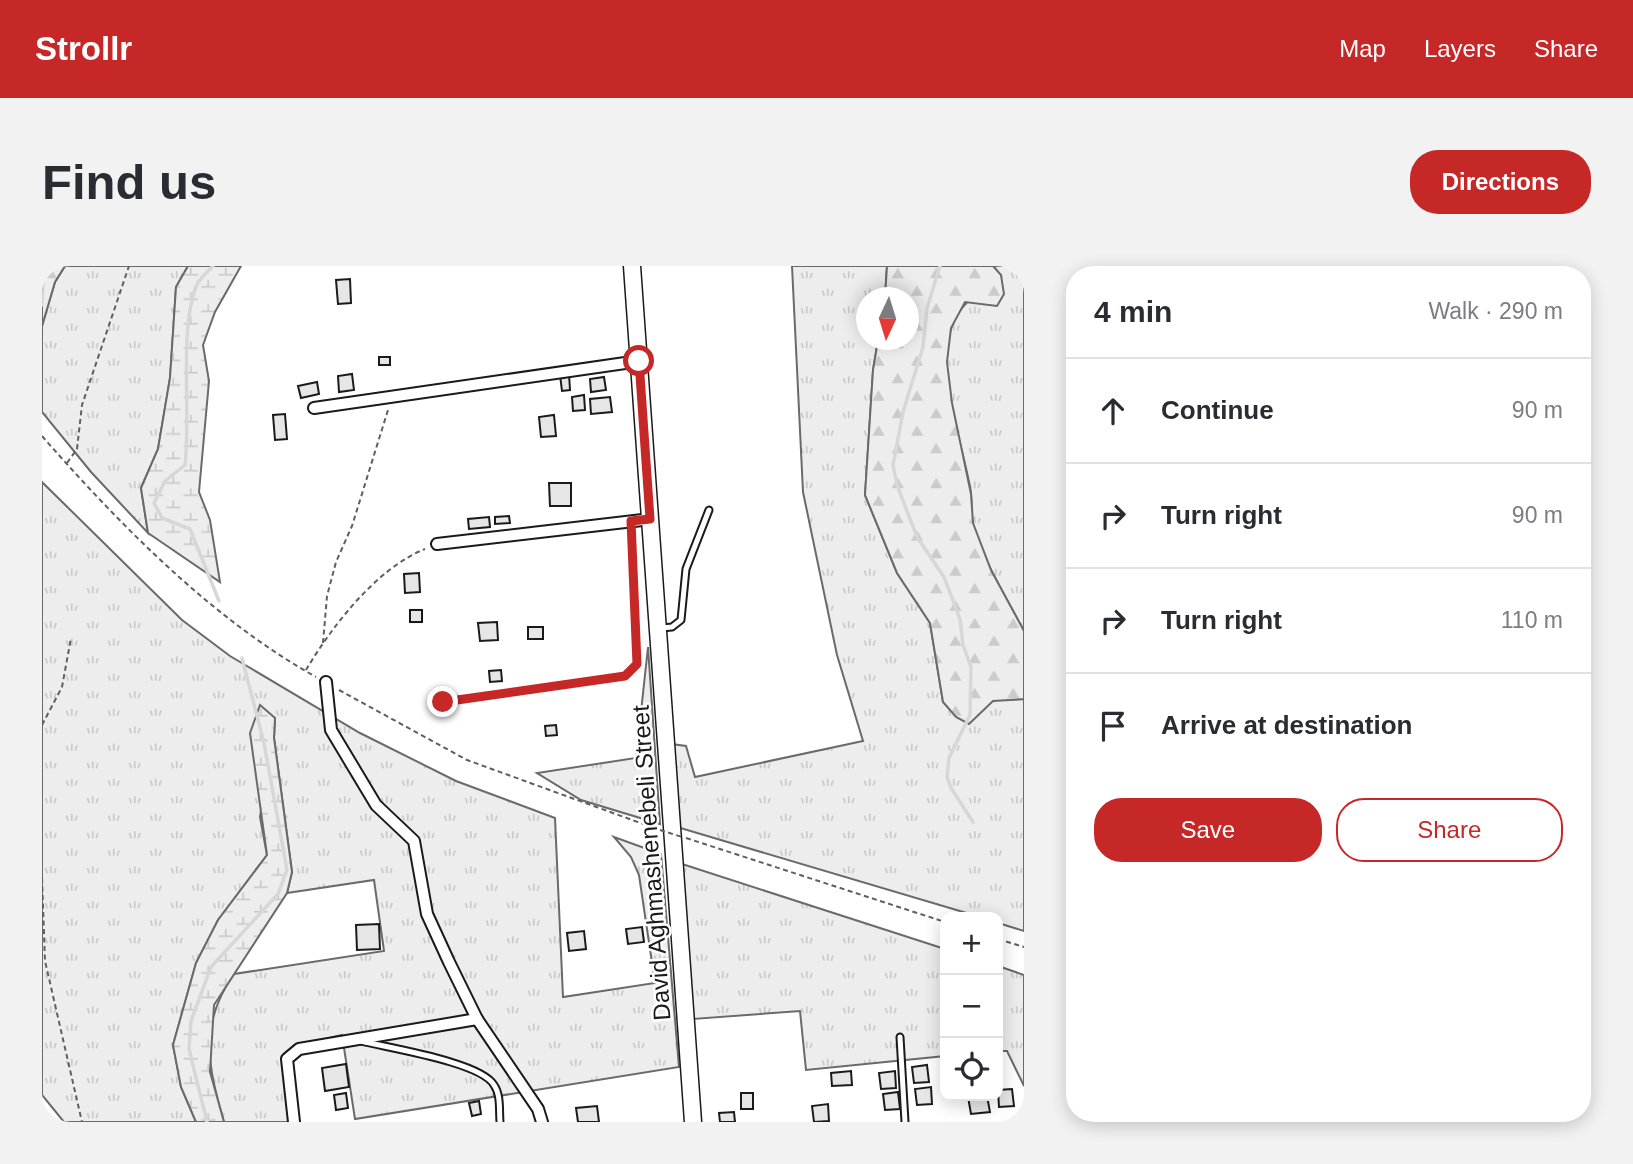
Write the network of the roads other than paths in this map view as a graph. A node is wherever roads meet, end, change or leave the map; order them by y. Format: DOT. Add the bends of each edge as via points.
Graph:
graph roads {
  1 [pos="632,266"];
  2 [pos="639,361"];
  3 [pos="314,408"];
  4 [pos="709,510"];
  5 [pos="650,519"];
  6 [pos="437,544"];
  7 [pos="658,628"];
  8 [pos="326,682"];
  9 [pos="477,1019"];
  10 [pos="900,1037"];
  11 [pos="355,1040"];
  12 [pos="294,1122"];
  13 [pos="500,1122"];
  14 [pos="542,1122"];
  15 [pos="693,1122"];
  16 [pos="905,1122"];
  1 -- 2 [label="street, David Aghmashenebeli Street"];
  2 -- 3 [label="street"];
  2 -- 5 [label="street, David Aghmashenebeli Street"];
  4 -- 7 [label="lane" via="685,569 681,620 672,627"];
  5 -- 6 [label="street"];
  5 -- 7 [label="street, David Aghmashenebeli Street"];
  7 -- 15 [label="street, David Aghmashenebeli Street"];
  8 -- 9 [label="street" via="331,730 376,805 414,841 427,914"];
  9 -- 11 [label="street"];
  9 -- 14 [label="street" via="538,1109"];
  10 -- 16 [label="lane"];
  11 -- 12 [label="street" via="291,1053 287,1059"];
  11 -- 13 [label="lane" via="470,1069 488,1078 498,1093"];
}
